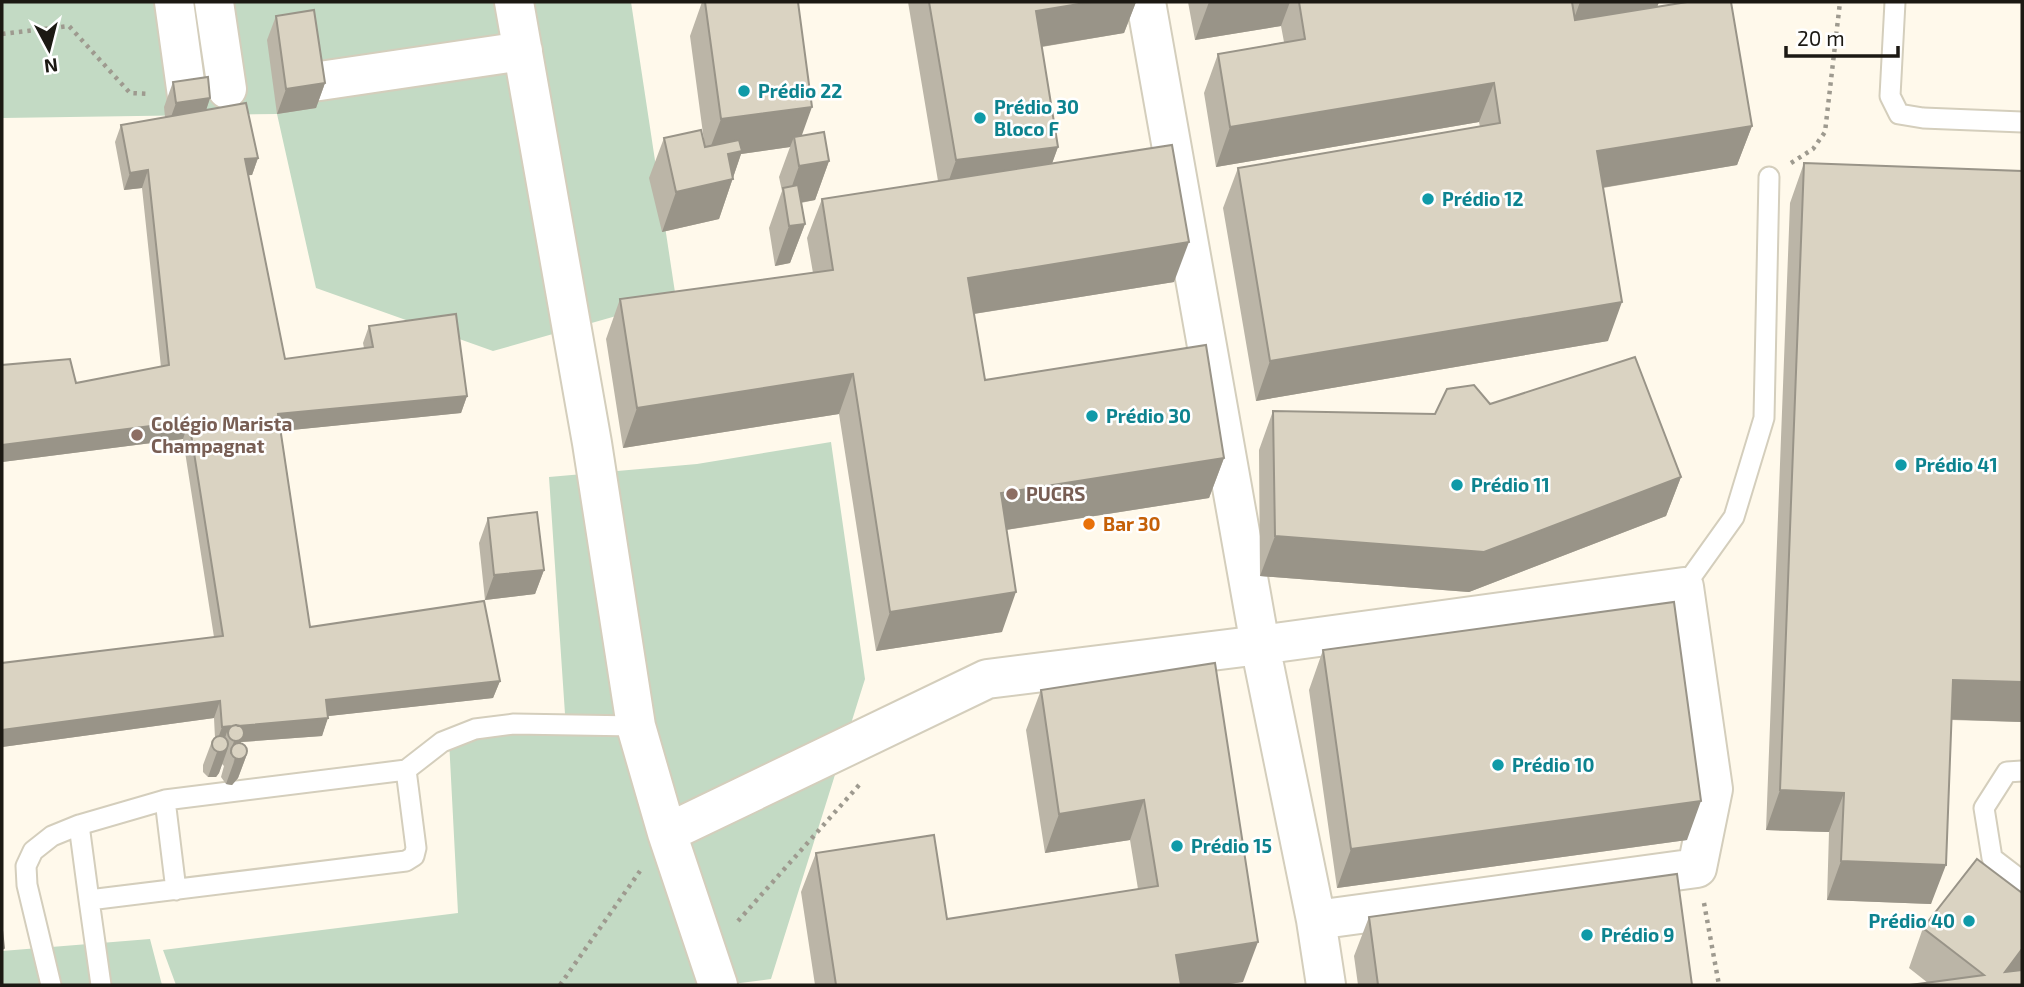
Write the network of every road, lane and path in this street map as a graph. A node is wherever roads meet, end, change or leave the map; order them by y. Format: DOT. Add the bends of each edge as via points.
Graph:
graph roads {
  1 [pos="218,2"];
  2 [pos="514,2"];
  3 [pos="1146,2"];
  4 [pos="1840,2"];
  5 [pos="1895,2"];
  6 [pos="174,5"];
  7 [pos="2,34"];
  8 [pos="523,51"];
  9 [pos="313,82"];
  10 [pos="227,89"];
  11 [pos="187,96"];
  12 [pos="2022,122"];
  13 [pos="1769,177"];
  14 [pos="1684,587"];
  15 [pos="1260,645"];
  16 [pos="636,726"];
  17 [pos="406,770"];
  18 [pos="2022,771"];
  19 [pos="864,779"];
  20 [pos="165,800"];
  21 [pos="79,825"];
  22 [pos="667,833"];
  23 [pos="1698,868"];
  24 [pos="2022,881"];
  25 [pos="176,890"];
  26 [pos="89,900"];
  27 [pos="1316,920"];
  28 [pos="713,970"];
  29 [pos="51,985"];
  30 [pos="101,985"];
  31 [pos="560,985"];
  32 [pos="1325,985"];
  33 [pos="1719,985"];
  1 -- 6 [label="street"];
  1 -- 10 [label="street"];
  2 -- 8 [label="street"];
  3 -- 15 [label="street"];
  4 -- 13 [label="path" via="1825,132 1813,149"];
  5 -- 12 [label="lane" via="1890,96 1899,114"];
  6 -- 11 [label="street"];
  7 -- 11 [label="path" via="69,26 130,93"];
  8 -- 9 [label="street"];
  8 -- 16 [label="street"];
  13 -- 14 [label="lane" via="1764,418 1734,517"];
  14 -- 15 [label="street"];
  14 -- 23 [label="street" via="1713,789"];
  15 -- 22 [label="street" via="988,679"];
  15 -- 27 [label="street"];
  16 -- 17 [label="lane" via="514,724 475,729 442,742"];
  16 -- 22 [label="street"];
  17 -- 20 [label="lane"];
  17 -- 25 [label="lane" via="416,848 406,861"];
  18 -- 24 [label="lane" via="2007,772 1984,808 1992,858"];
  19 -- 28 [label="path"];
  20 -- 21 [label="lane"];
  20 -- 25 [label="lane"];
  21 -- 26 [label="lane"];
  21 -- 29 [label="lane" via="52,836 33,851 26,866"];
  22 -- 28 [label="street"];
  22 -- 31 [label="path"];
  23 -- 27 [label="street"];
  23 -- 33 [label="path"];
  25 -- 26 [label="lane"];
  26 -- 30 [label="lane"];
  27 -- 32 [label="street"];
}
